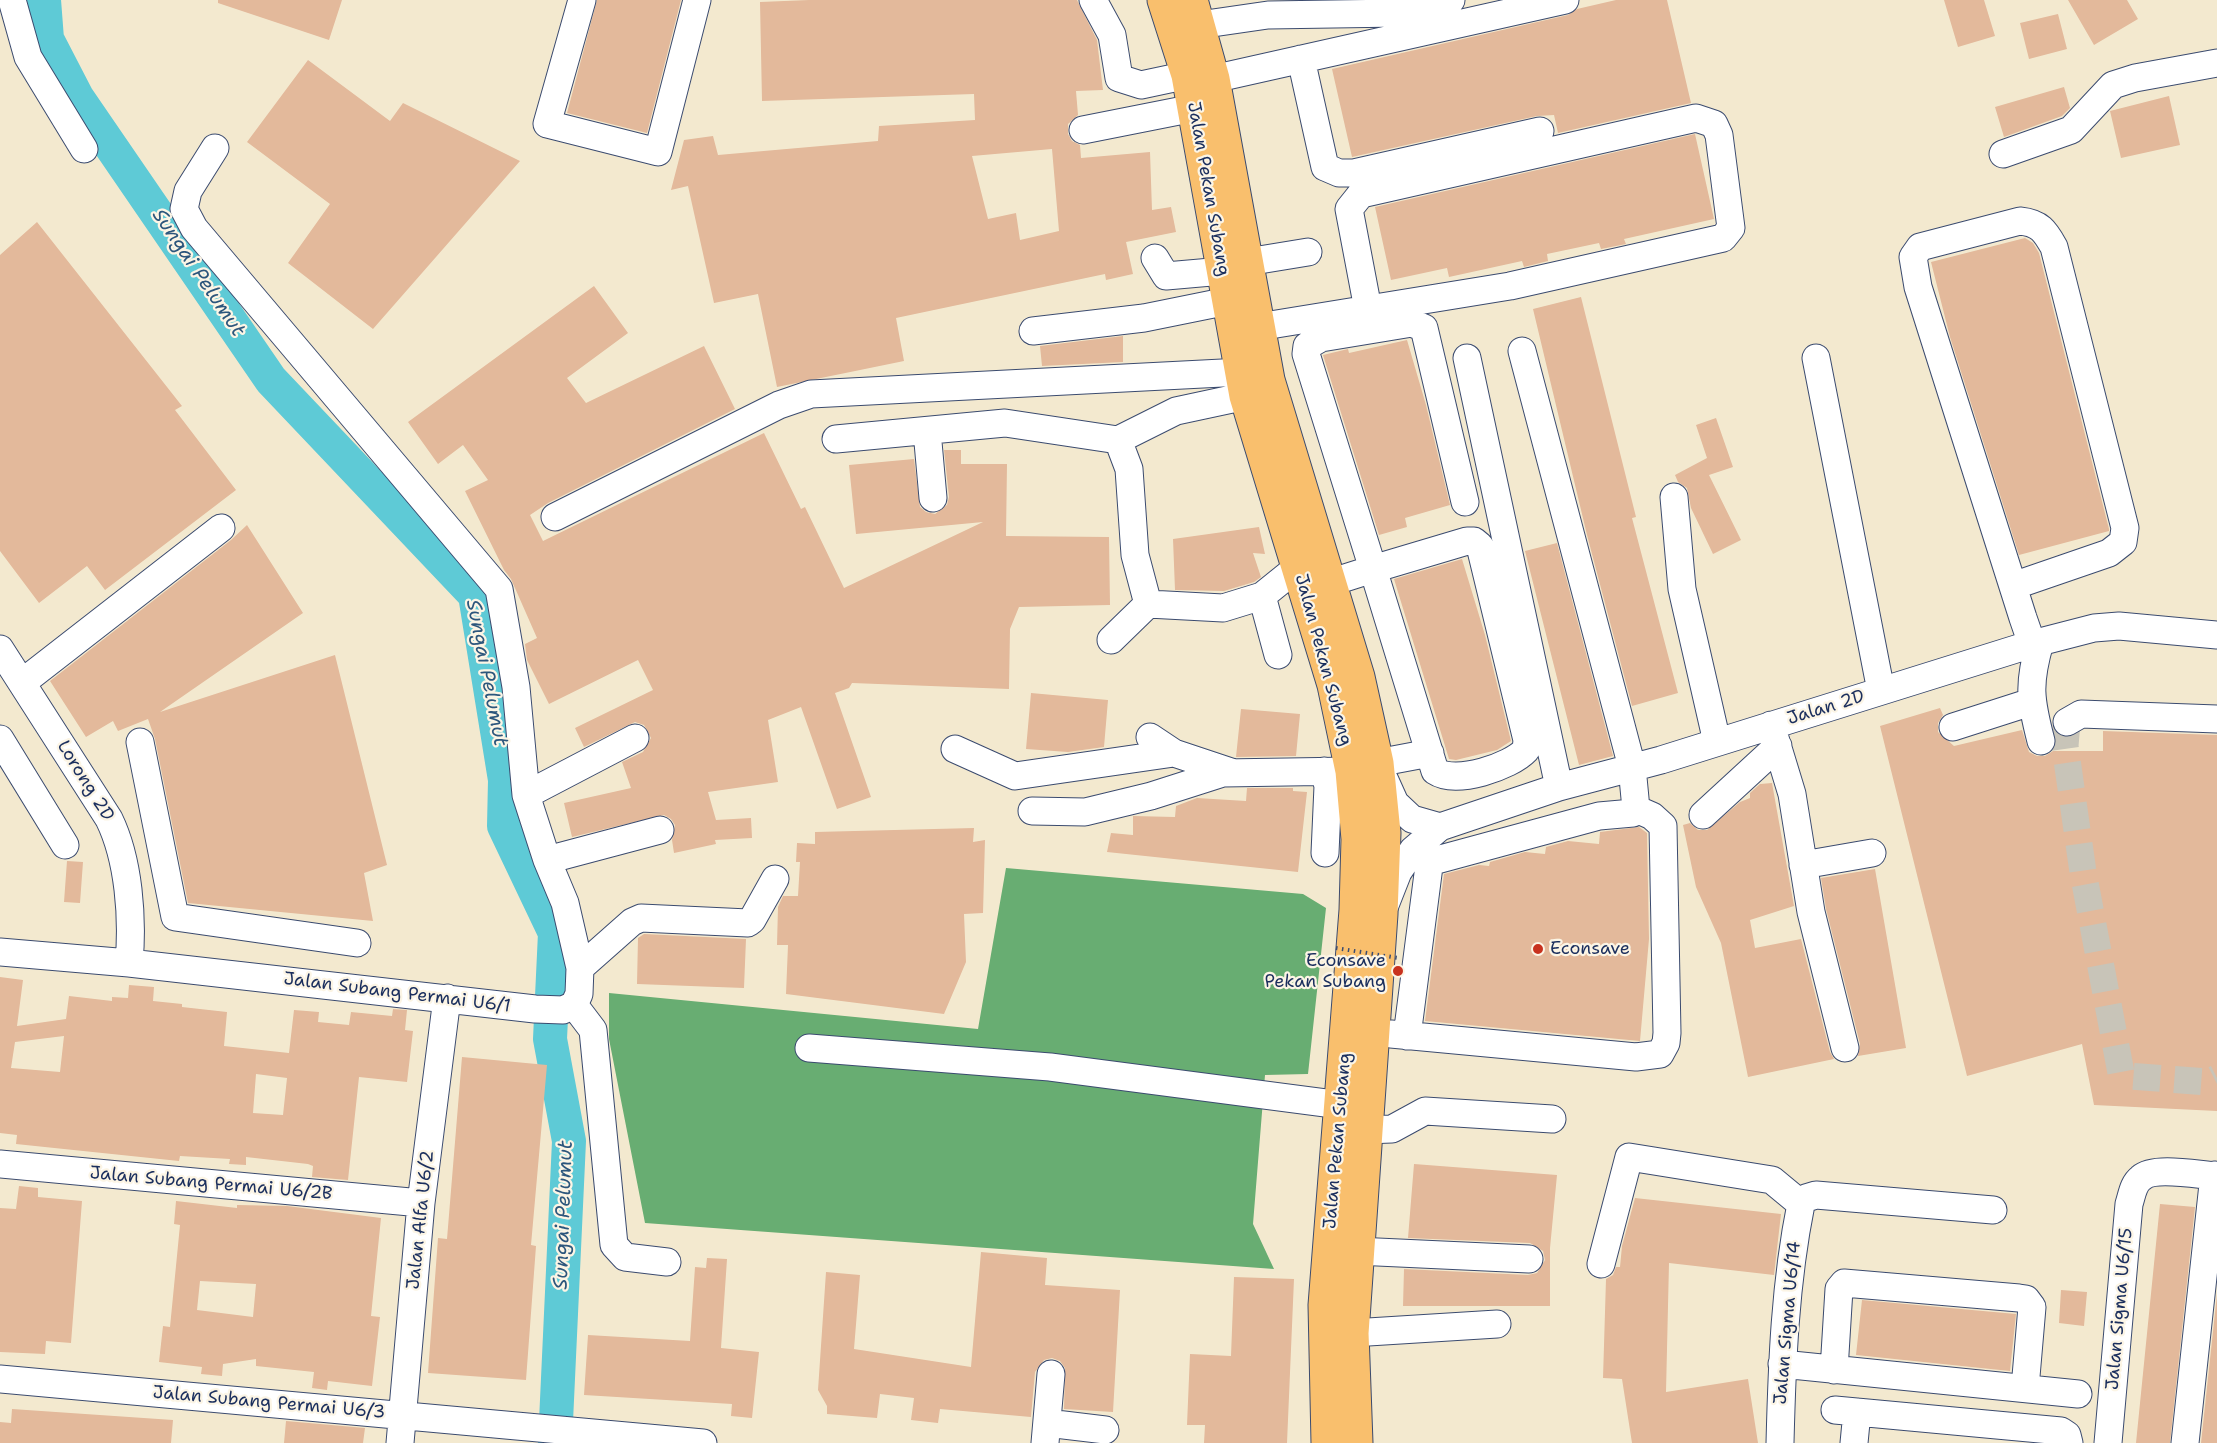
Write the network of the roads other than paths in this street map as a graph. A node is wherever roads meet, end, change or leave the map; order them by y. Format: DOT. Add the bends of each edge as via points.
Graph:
graph roads {
  1 [pos="12,0"];
  2 [pos="582,0"];
  3 [pos="697,0"];
  4 [pos="1093,0"];
  5 [pos="1164,0"];
  6 [pos="1451,0"];
  7 [pos="1565,0"];
  8 [pos="1195,12"];
  9 [pos="1301,59"];
  10 [pos="2217,63"];
  11 [pos="1200,77"];
  12 [pos="1194,108"];
  13 [pos="1083,130"];
  14 [pos="1540,131"];
  15 [pos="215,148"];
  16 [pos="84,149"];
  17 [pos="2003,154"];
  18 [pos="1308,252"];
  19 [pos="1155,258"];
  20 [pos="1232,278"];
  21 [pos="1368,309"];
  22 [pos="1258,327"];
  23 [pos="1033,331"];
  24 [pos="1522,351"];
  25 [pos="1467,358"];
  26 [pos="1816,358"];
  27 [pos="1244,384"];
  28 [pos="927,431"];
  29 [pos="836,439"];
  30 [pos="1118,440"];
  31 [pos="1674,497"];
  32 [pos="933,498"];
  33 [pos="1466,502"];
  34 [pos="555,517"];
  35 [pos="221,528"];
  36 [pos="1298,567"];
  37 [pos="1372,569"];
  38 [pos="1329,583"];
  39 [pos="2013,586"];
  40 [pos="1262,596"];
  41 [pos="1148,604"];
  42 [pos="2217,635"];
  43 [pos="1111,640"];
  44 [pos="2036,643"];
  45 [pos="0,649"];
  46 [pos="1278,655"];
  47 [pos="23,682"];
  48 [pos="1881,691"];
  49 [pos="2031,702"];
  50 [pos="2217,719"];
  51 [pos="2067,722"];
  52 [pos="1953,727"];
  53 [pos="1774,736"];
  54 [pos="1150,737"];
  55 [pos="635,738"];
  56 [pos="0,739"];
  57 [pos="2041,741"];
  58 [pos="140,742"];
  59 [pos="1717,742"];
  60 [pos="955,749"];
  61 [pos="1174,753"];
  62 [pos="1430,753"];
  63 [pos="1632,767"];
  64 [pos="1351,768"];
  65 [pos="1232,773"];
  66 [pos="1559,787"];
  67 [pos="526,795"];
  68 [pos="1636,808"];
  69 [pos="1032,811"];
  70 [pos="1703,815"];
  71 [pos="1440,827"];
  72 [pos="660,830"];
  73 [pos="160,842"];
  74 [pos="65,845"];
  75 [pos="119,845"];
  76 [pos="1325,853"];
  77 [pos="1872,853"];
  78 [pos="547,860"];
  79 [pos="1803,865"];
  80 [pos="775,879"];
  81 [pos="125,885"];
  82 [pos="169,885"];
  83 [pos="1381,914"];
  84 [pos="357,943"];
  85 [pos="0,952"];
  86 [pos="129,963"];
  87 [pos="580,968"];
  88 [pos="447,998"];
  89 [pos="569,1008"];
  90 [pos="1372,1033"];
  91 [pos="1407,1036"];
  92 [pos="809,1048"];
  93 [pos="1845,1048"];
  94 [pos="1341,1105"];
  95 [pos="1552,1119"];
  96 [pos="1365,1130"];
  97 [pos="0,1164"];
  98 [pos="2215,1176"];
  99 [pos="421,1203"];
  100 [pos="1801,1204"];
  101 [pos="1993,1210"];
  102 [pos="1356,1251"];
  103 [pos="1529,1259"];
  104 [pos="667,1262"];
  105 [pos="1601,1264"];
  106 [pos="1497,1324"];
  107 [pos="1352,1333"];
  108 [pos="1782,1364"];
  109 [pos="1834,1370"];
  110 [pos="1051,1374"];
  111 [pos="0,1380"];
  112 [pos="2025,1389"];
  113 [pos="2078,1394"];
  114 [pos="401,1415"];
  115 [pos="1105,1430"];
  116 [pos="1946,1432"];
  117 [pos="1046,1433"];
  118 [pos="588,1436"];
  119 [pos="400,1443"];
  120 [pos="703,1443"];
  121 [pos="1328,1443"];
  122 [pos="1356,1443"];
  123 [pos="1780,1443"];
  124 [pos="1854,1443"];
  125 [pos="2068,1443"];
  126 [pos="2108,1443"];
  127 [pos="2185,1443"];
  1 -- 16 [label="street" via="27,57"];
  2 -- 3 [label="street" via="547,124 658,152"];
  4 -- 11 [label="street" via="1112,35 1119,78 1140,85"];
  5 -- 11 [label="main road, Jalan Pekan Subang"];
  6 -- 8 [label="street" via="1400,13"];
  7 -- 9 [label="street"];
  8 -- 11 [label="main road, Jalan Pekan Subang"];
  9 -- 11 [label="street"];
  9 -- 14 [label="street" via="1325,167 1331,172 1354,173"];
  10 -- 17 [label="street" via="2113,85 2071,130"];
  11 -- 12 [label="main road, Jalan Pekan Subang"];
  11 -- 20 [label="main road, Jalan Pekan Subang"];
  12 -- 13 [label="street"];
  12 -- 20 [label="main road, Jalan Pekan Subang"];
  15 -- 67 [label="street" via="188,191 184,209 194,228 499,589 516,687"];
  18 -- 20 [label="street"];
  19 -- 20 [label="street" via="1166,276"];
  20 -- 22 [label="main road, Jalan Pekan Subang"];
  20 -- 23 [label="street" via="1144,318"];
  20 -- 27 [label="main road, Jalan Pekan Subang"];
  21 -- 21 [label="street" via="1510,286 1723,238 1731,228 1719,135 1714,124 1696,118 1361,194 1349,209"];
  21 -- 22 [label="street"];
  22 -- 38 [label="main road, Jalan Pekan Subang" via="1268,380"];
  24 -- 63 [label="street"];
  25 -- 66 [label="street"];
  26 -- 48 [label="street"];
  27 -- 30 [label="street"];
  27 -- 34 [label="street" via="811,394 779,405"];
  27 -- 36 [label="main road, Jalan Pekan Subang"];
  28 -- 29 [label="street"];
  28 -- 30 [label="street" via="1005,423"];
  28 -- 32 [label="street"];
  30 -- 41 [label="street" via="1129,469 1135,555"];
  31 -- 59 [label="street" via="1682,589"];
  33 -- 37 [label="street" via="1421,324 1321,338 1307,346 1306,354"];
  35 -- 47 [label="street"];
  36 -- 40 [label="street"];
  36 -- 64 [label="main road, Jalan Pekan Subang" via="1334,685"];
  37 -- 38 [label="street"];
  37 -- 62 [label="street"];
  37 -- 62 [label="street" via="1467,541 1480,546 1526,750 1515,761 1454,777 1435,771"];
  38 -- 64 [label="main road, Jalan Pekan Subang" via="1358,678"];
  39 -- 39 [label="street" via="1918,287 1913,257 1920,247 2020,221 2044,230 2054,247 2125,528 2123,542 2109,553"];
  39 -- 44 [label="street"];
  40 -- 41 [label="street" via="1223,608"];
  40 -- 46 [label="street"];
  41 -- 43 [label="street"];
  42 -- 44 [label="street, Jalan 2D" via="2119,626 2094,628"];
  44 -- 48 [label="street, Jalan 2D"];
  44 -- 49 [label="street"];
  45 -- 47 [label="street, Lorong 2D"];
  47 -- 75 [label="street, Lorong 2D" via="110,819"];
  48 -- 53 [label="street, Jalan 2D"];
  49 -- 52 [label="street"];
  49 -- 57 [label="street"];
  50 -- 51 [label="street" via="2081,714"];
  53 -- 59 [label="street, Jalan 2D"];
  53 -- 70 [label="street"];
  53 -- 79 [label="street" via="1792,794"];
  54 -- 61 [label="street"];
  55 -- 67 [label="street"];
  56 -- 74 [label="street"];
  58 -- 73 [label="street"];
  59 -- 63 [label="street, Jalan 2D"];
  60 -- 61 [label="street" via="1015,776"];
  61 -- 65 [label="street"];
  62 -- 64 [label="street"];
  63 -- 66 [label="street, Jalan 2D"];
  63 -- 68 [label="street"];
  64 -- 65 [label="street"];
  64 -- 71 [label="street" via="1412,819"];
  64 -- 76 [label="street" via="1328,786"];
  64 -- 83 [label="main road, Jalan Pekan Subang" via="1384,833"];
  64 -- 94 [label="main road, Jalan Pekan Subang" via="1358,839 1356,910"];
  65 -- 69 [label="street" via="1085,812"];
  66 -- 71 [label="street, Jalan 2D"];
  67 -- 78 [label="street"];
  68 -- 91 [label="street" via="1633,813 1599,816 1433,861 1429,866"];
  68 -- 91 [label="street" via="1663,826 1667,1033 1660,1054 1636,1057"];
  71 -- 83 [label="street, Jalan 2D" via="1408,857"];
  72 -- 78 [label="street"];
  73 -- 75 [label="street"];
  73 -- 82 [label="street"];
  75 -- 81 [label="street, Lorong 2D"];
  77 -- 79 [label="street"];
  78 -- 87 [label="street" via="572,925"];
  79 -- 93 [label="street"];
  80 -- 87 [label="street" via="748,923 641,918"];
  81 -- 82 [label="street"];
  81 -- 86 [label="street, Lorong 2D"];
  82 -- 84 [label="street" via="175,917"];
  83 -- 90 [label="main road, Jalan Pekan Subang"];
  85 -- 86 [label="street, Jalan Subang Permai U6/1"];
  86 -- 88 [label="street, Jalan Subang Permai U6/1"];
  87 -- 89 [label="street" via="579,994"];
  88 -- 89 [label="street, Jalan Subang Permai U6/1" via="535,1009"];
  88 -- 99 [label="street, Jalan Alfa U6/2"];
  89 -- 104 [label="street" via="593,1030 614,1245 625,1257"];
  90 -- 91 [label="street"];
  90 -- 96 [label="main road, Jalan Pekan Subang"];
  92 -- 94 [label="street" via="1050,1067"];
  94 -- 121 [label="main road, Jalan Pekan Subang" via="1325,1305"];
  95 -- 96 [label="street" via="1425,1111 1392,1129"];
  96 -- 102 [label="main road, Jalan Pekan Subang"];
  97 -- 99 [label="street, Jalan Subang Permai U6/2B"];
  98 -- 126 [label="street, Jalan Sigma U6/15" via="2155,1172 2141,1177 2133,1188"];
  98 -- 127 [label="street"];
  99 -- 114 [label="street, Jalan Alfa U6/2"];
  100 -- 101 [label="street" via="1816,1195"];
  100 -- 105 [label="street" via="1772,1180 1629,1157"];
  100 -- 108 [label="street, Jalan Sigma U6/14" via="1791,1257"];
  102 -- 103 [label="street"];
  102 -- 107 [label="main road, Jalan Pekan Subang"];
  106 -- 107 [label="street"];
  107 -- 122 [label="main road, Jalan Pekan Subang"];
  108 -- 109 [label="street"];
  108 -- 123 [label="street, Jalan Sigma U6/14"];
  109 -- 112 [label="street"];
  109 -- 112 [label="street" via="1839,1289 1844,1283 2019,1298 2026,1299 2032,1307"];
  110 -- 117 [label="street"];
  111 -- 114 [label="street, Jalan Subang Permai U6/3"];
  112 -- 113 [label="street"];
  114 -- 118 [label="street, Jalan Subang Permai U6/3"];
  114 -- 119 [label="street, Jalan Alfa U6/2"];
  115 -- 117 [label="street"];
  116 -- 124 [label="street" via="1846,1411"];
  116 -- 125 [label="street" via="2061,1431 2067,1435"];
  118 -- 120 [label="street"];
}
